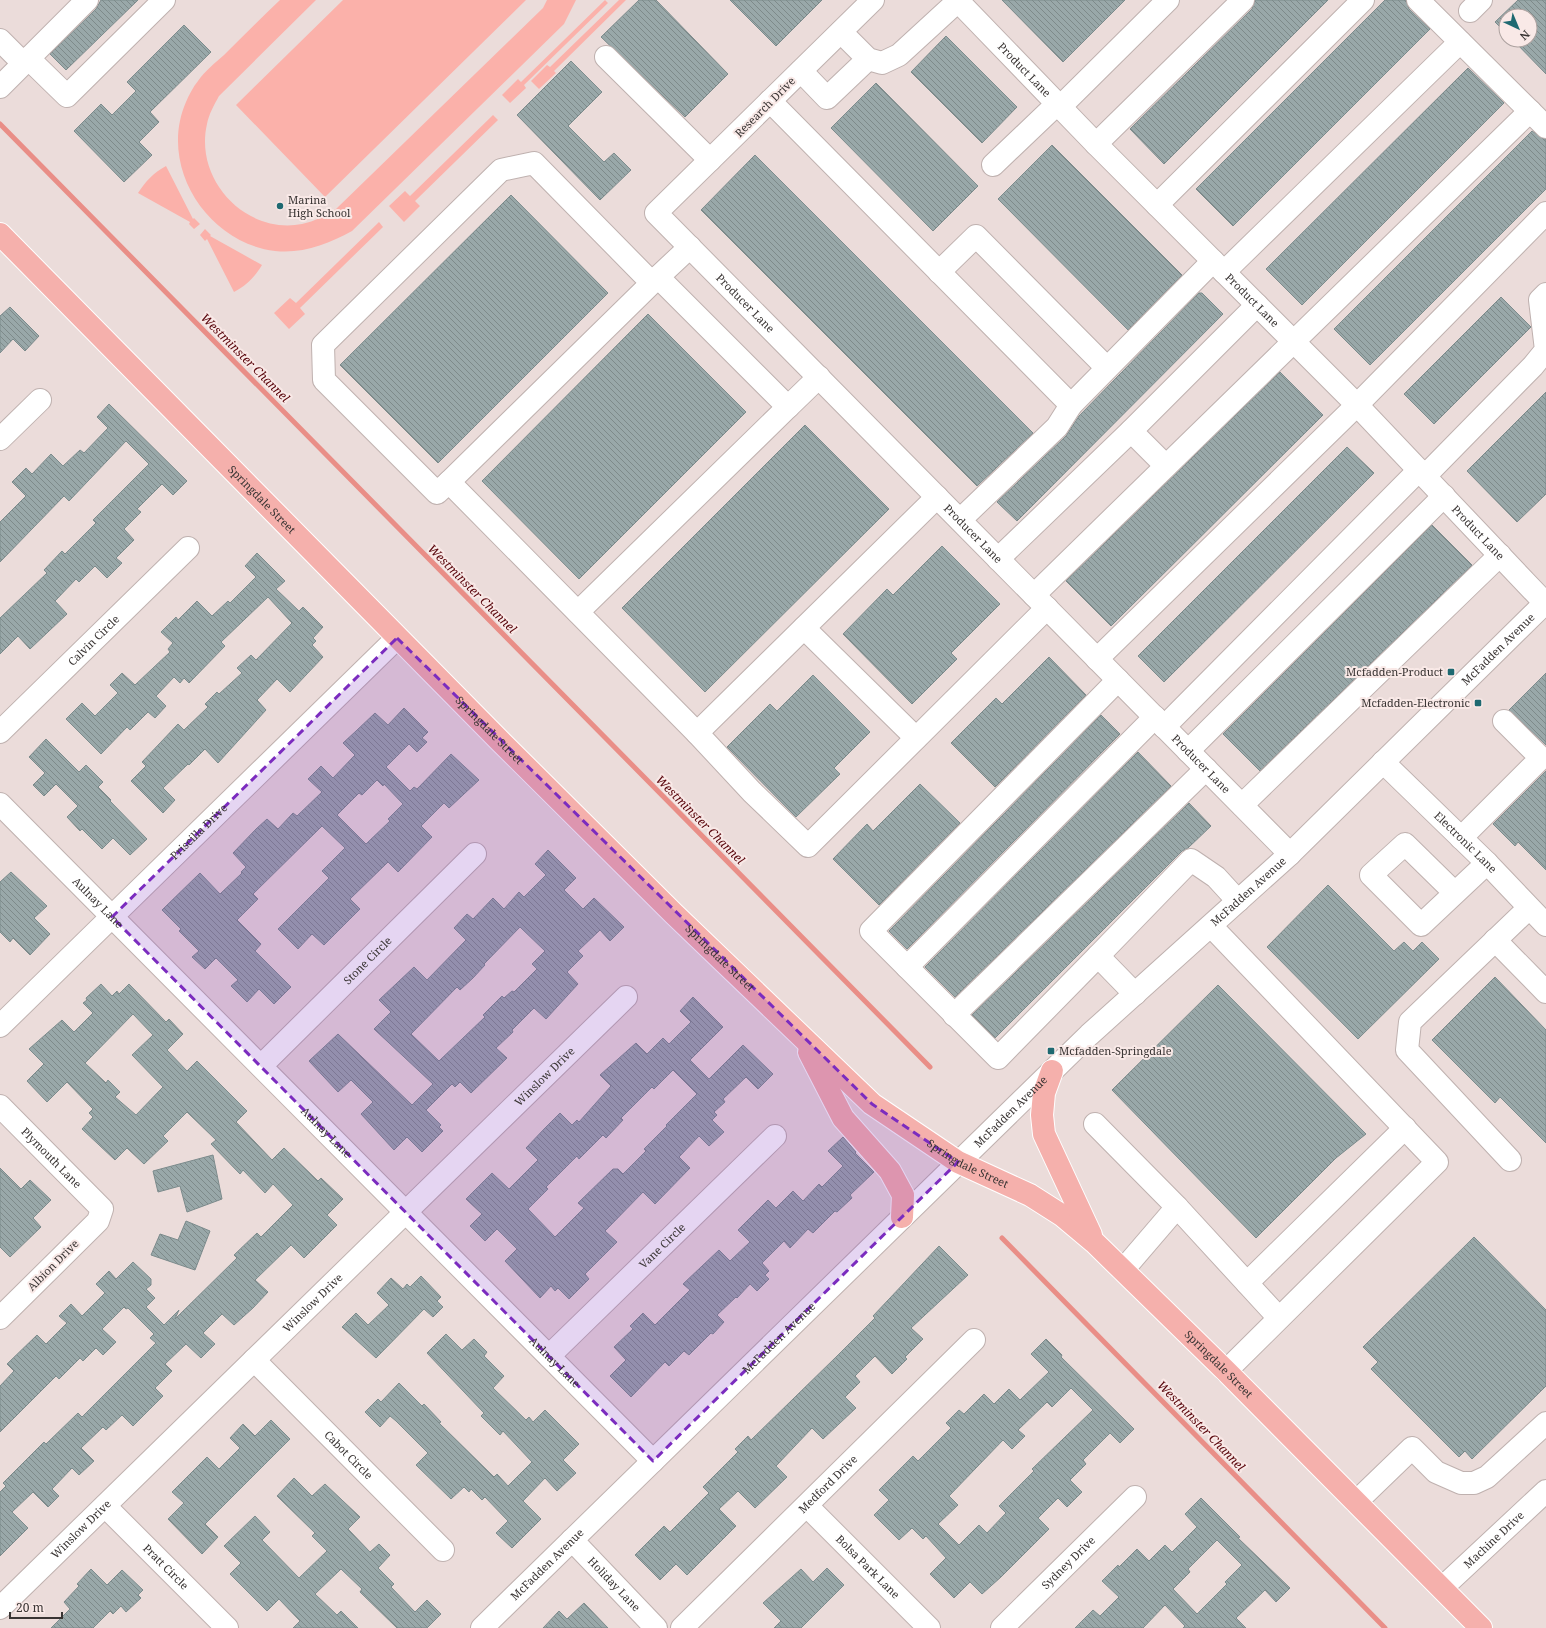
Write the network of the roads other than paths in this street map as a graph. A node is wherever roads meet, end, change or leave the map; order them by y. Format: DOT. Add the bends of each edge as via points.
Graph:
graph roads {
  1 [pos="87,0"];
  2 [pos="164,0"];
  3 [pos="873,0"];
  4 [pos="958,0"];
  5 [pos="1168,0"];
  6 [pos="1243,0"];
  7 [pos="1362,0"];
  8 [pos="1418,0"];
  9 [pos="841,32"];
  10 [pos="0,40"];
  11 [pos="1460,42"];
  12 [pos="606,58"];
  13 [pos="868,59"];
  14 [pos="801,71"];
  15 [pos="15,72"];
  16 [pos="770,101"];
  17 [pos="1059,106"];
  18 [pos="1530,111"];
  19 [pos="1546,127"];
  20 [pos="1096,144"];
  21 [pos="710,160"];
  22 [pos="993,165"];
  23 [pos="1157,205"];
  24 [pos="656,213"];
  25 [pos="1546,214"];
  26 [pos="0,234"];
  27 [pos="690,247"];
  28 [pos="1219,267"];
  29 [pos="939,272"];
  30 [pos="655,280"];
  31 [pos="1546,294"];
  32 [pos="1257,305"];
  33 [pos="1294,342"];
  34 [pos="1546,350"];
  35 [pos="1107,368"];
  36 [pos="819,377"];
  37 [pos="40,400"];
  38 [pos="1071,405"];
  39 [pos="1357,405"];
  40 [pos="788,407"];
  41 [pos="1131,431"];
  42 [pos="0,439"];
  43 [pos="1166,466"];
  44 [pos="1422,473"];
  45 [pos="449,482"];
  46 [pos="1444,496"];
  47 [pos="937,497"];
  48 [pos="960,520"];
  49 [pos="188,548"];
  50 [pos="1500,555"];
  51 [pos="998,559"];
  52 [pos="1041,602"];
  53 [pos="1546,602"];
  54 [pos="578,612"];
  55 [pos="804,628"];
  56 [pos="397,638"];
  57 [pos="1097,659"];
  58 [pos="1118,680"];
  59 [pos="1504,721"];
  60 [pos="1159,722"];
  61 [pos="0,732"];
  62 [pos="697,733"];
  63 [pos="916,738"];
  64 [pos="1188,751"];
  65 [pos="1383,762"];
  66 [pos="1206,769"];
  67 [pos="0,804"];
  68 [pos="1242,805"];
  69 [pos="1461,838"];
  70 [pos="475,854"];
  71 [pos="1290,854"];
  72 [pos="1487,863"];
  73 [pos="1455,893"];
  74 [pos="1238,902"];
  75 [pos="1529,908"];
  76 [pos="112,917"];
  77 [pos="1546,925"];
  78 [pos="1211,926"];
  79 [pos="1495,940"];
  80 [pos="1098,956"];
  81 [pos="907,967"];
  82 [pos="1546,992"];
  83 [pos="1135,994"];
  84 [pos="626,997"];
  85 [pos="954,1015"];
  86 [pos="0,1026"];
  87 [pos="802,1037"];
  88 [pos="261,1066"];
  89 [pos="1052,1071"];
  90 [pos="0,1106"];
  91 [pos="1095,1124"];
  92 [pos="1405,1128"];
  93 [pos="776,1136"];
  94 [pos="1510,1160"];
  95 [pos="958,1162"];
  96 [pos="1178,1208"];
  97 [pos="102,1209"];
  98 [pos="406,1212"];
  99 [pos="902,1217"];
  100 [pos="1094,1242"];
  101 [pos="1123,1270"];
  102 [pos="1247,1283"];
  103 [pos="0,1318"];
  104 [pos="1279,1318"];
  105 [pos="974,1340"];
  106 [pos="549,1356"];
  107 [pos="254,1360"];
  108 [pos="1226,1371"];
  109 [pos="1546,1423"];
  110 [pos="653,1461"];
  111 [pos="1546,1492"];
  112 [pos="1135,1497"];
  113 [pos="1356,1502"];
  114 [pos="105,1506"];
  115 [pos="807,1506"];
  116 [pos="572,1540"];
  117 [pos="443,1550"];
  118 [pos="1442,1588"];
  119 [pos="0,1608"];
  120 [pos="227,1628"];
  121 [pos="482,1628"];
  122 [pos="656,1628"];
  123 [pos="682,1628"];
  124 [pos="929,1628"];
  125 [pos="1002,1628"];
  126 [pos="1481,1628"];
  1 -- 15 [label="street"];
  2 -- 15 [label="street" via="67,96"];
  3 -- 9 [label="street, Research Drive"];
  4 -- 13 [label="street" via="899,54 882,63"];
  4 -- 17 [label="street, Product Lane"];
  5 -- 17 [label="street"];
  6 -- 20 [label="street"];
  7 -- 23 [label="street"];
  8 -- 11 [label="street"];
  9 -- 13 [label="street"];
  9 -- 14 [label="street, Research Drive"];
  10 -- 15 [label="street"];
  11 -- 18 [label="street"];
  11 -- 28 [label="street"];
  12 -- 21 [label="street"];
  13 -- 14 [label="street" via="827,98"];
  14 -- 16 [label="street, Research Drive"];
  16 -- 21 [label="street, Research Drive"];
  16 -- 29 [label="street"];
  17 -- 20 [label="street, Product Lane"];
  17 -- 22 [label="street"];
  18 -- 19 [label="street"];
  18 -- 33 [label="street"];
  20 -- 23 [label="street, Product Lane"];
  21 -- 24 [label="street, Research Drive"];
  23 -- 28 [label="street, Product Lane"];
  24 -- 27 [label="street, Producer Lane"];
  25 -- 39 [label="street"];
  26 -- 56 [label="main road, Springdale Street"];
  27 -- 30 [label="street"];
  27 -- 36 [label="street, Producer Lane"];
  28 -- 32 [label="street, Product Lane"];
  28 -- 35 [label="street"];
  29 -- 35 [label="street" via="976,236"];
  29 -- 38 [label="street"];
  30 -- 40 [label="street"];
  30 -- 45 [label="street"];
  30 -- 45 [label="street" via="534,163 502,170 490,181 323,345 324,380 437,493"];
  31 -- 34 [label="street" via="1540,300"];
  32 -- 33 [label="street, Product Lane"];
  32 -- 41 [label="street"];
  33 -- 39 [label="street, Product Lane"];
  33 -- 43 [label="street"];
  34 -- 44 [label="street" via="1533,366"];
  35 -- 38 [label="street"];
  36 -- 40 [label="street"];
  36 -- 47 [label="street, Producer Lane"];
  37 -- 42 [label="street"];
  38 -- 48 [label="street" via="1057,427"];
  39 -- 44 [label="street, Product Lane"];
  39 -- 57 [label="street"];
  40 -- 54 [label="street"];
  41 -- 43 [label="street"];
  41 -- 51 [label="street"];
  43 -- 52 [label="street"];
  44 -- 46 [label="street, Product Lane"];
  44 -- 60 [label="street"];
  45 -- 54 [label="street"];
  46 -- 50 [label="street, Product Lane"];
  46 -- 64 [label="street"];
  47 -- 48 [label="street, Producer Lane"];
  47 -- 55 [label="street"];
  48 -- 51 [label="street, Producer Lane"];
  49 -- 61 [label="street, Calvin Circle"];
  50 -- 53 [label="street, Product Lane"];
  50 -- 68 [label="street"];
  51 -- 52 [label="street, Producer Lane"];
  52 -- 57 [label="street, Producer Lane"];
  52 -- 63 [label="street"];
  53 -- 65 [label="street, McFadden Avenue"];
  54 -- 62 [label="street"];
  55 -- 62 [label="street"];
  55 -- 63 [label="street"];
  56 -- 76 [label="street, Priscilla Drive"];
  56 -- 87 [label="main road, Springdale Street" via="674,914"];
  57 -- 58 [label="street, Producer Lane"];
  58 -- 60 [label="street, Producer Lane"];
  58 -- 81 [label="street" via="871,932"];
  59 -- 69 [label="street" via="1541,758"];
  60 -- 64 [label="street, Producer Lane"];
  60 -- 81 [label="street"];
  62 -- 63 [label="street" via="752,792 808,846"];
  64 -- 66 [label="street, Producer Lane"];
  65 -- 69 [label="street, Electronic Lane"];
  65 -- 71 [label="street, McFadden Avenue"];
  66 -- 68 [label="street, Producer Lane"];
  66 -- 85 [label="street"];
  67 -- 76 [label="street, Aulnay Lane"];
  68 -- 71 [label="street, Producer Lane"];
  69 -- 72 [label="street, Electronic Lane"];
  70 -- 88 [label="street, Stone Circle"];
  71 -- 74 [label="street, McFadden Avenue"];
  72 -- 73 [label="street"];
  72 -- 75 [label="street, Electronic Lane"];
  74 -- 78 [label="street, McFadden Avenue"];
  74 -- 80 [label="street" via="1216,877 1191,860"];
  75 -- 77 [label="street, Electronic Lane"];
  75 -- 79 [label="street"];
  76 -- 86 [label="street, Priscilla Drive"];
  76 -- 88 [label="street, Aulnay Lane"];
  78 -- 83 [label="street, McFadden Avenue"];
  78 -- 92 [label="street"];
  79 -- 82 [label="street"];
  79 -- 94 [label="street" via="1410,1022 1407,1050"];
  80 -- 83 [label="street"];
  80 -- 85 [label="street" via="998,1058"];
  81 -- 85 [label="street"];
  83 -- 89 [label="street, McFadden Avenue"];
  84 -- 98 [label="street, Winslow Drive"];
  87 -- 95 [label="main road, Springdale Street" via="872,1104"];
  87 -- 99 [label="main road" via="843,1118 890,1171 903,1195"];
  88 -- 98 [label="street, Aulnay Lane"];
  89 -- 95 [label="street, McFadden Avenue"];
  89 -- 100 [label="main road" via="1044,1093 1044,1134"];
  90 -- 97 [label="street, Plymouth Lane"];
  91 -- 96 [label="street"];
  92 -- 102 [label="street"];
  92 -- 104 [label="street" via="1436,1162"];
  93 -- 106 [label="street, Vane Circle"];
  95 -- 99 [label="street, McFadden Avenue"];
  95 -- 100 [label="main road, Springdale Street" via="1030,1195 1063,1216"];
  96 -- 101 [label="street"];
  96 -- 102 [label="street"];
  97 -- 103 [label="street, Albion Drive" via="98,1221"];
  98 -- 106 [label="street, Aulnay Lane"];
  98 -- 107 [label="street, Winslow Drive"];
  99 -- 110 [label="street, McFadden Avenue"];
  100 -- 101 [label="main road, Springdale Street"];
  101 -- 108 [label="main road, Springdale Street"];
  102 -- 104 [label="street"];
  104 -- 108 [label="street"];
  105 -- 115 [label="street, Medford Drive"];
  106 -- 110 [label="street, Aulnay Lane"];
  107 -- 114 [label="street, Winslow Drive"];
  107 -- 117 [label="street, Cabot Circle"];
  108 -- 113 [label="main road, Springdale Street"];
  109 -- 113 [label="street" via="1487,1477 1474,1483 1461,1483 1436,1472 1412,1448"];
  110 -- 116 [label="street, McFadden Avenue"];
  111 -- 118 [label="street, Machine Drive"];
  112 -- 125 [label="street, Sydney Drive"];
  113 -- 118 [label="main road, Springdale Street"];
  114 -- 119 [label="street, Winslow Drive"];
  114 -- 120 [label="street, Pratt Circle"];
  115 -- 123 [label="street, Medford Drive"];
  115 -- 124 [label="street, Bolsa Park Lane"];
  116 -- 121 [label="street, McFadden Avenue"];
  116 -- 122 [label="street, Holiday Lane"];
  118 -- 126 [label="main road, Springdale Street"];
}
